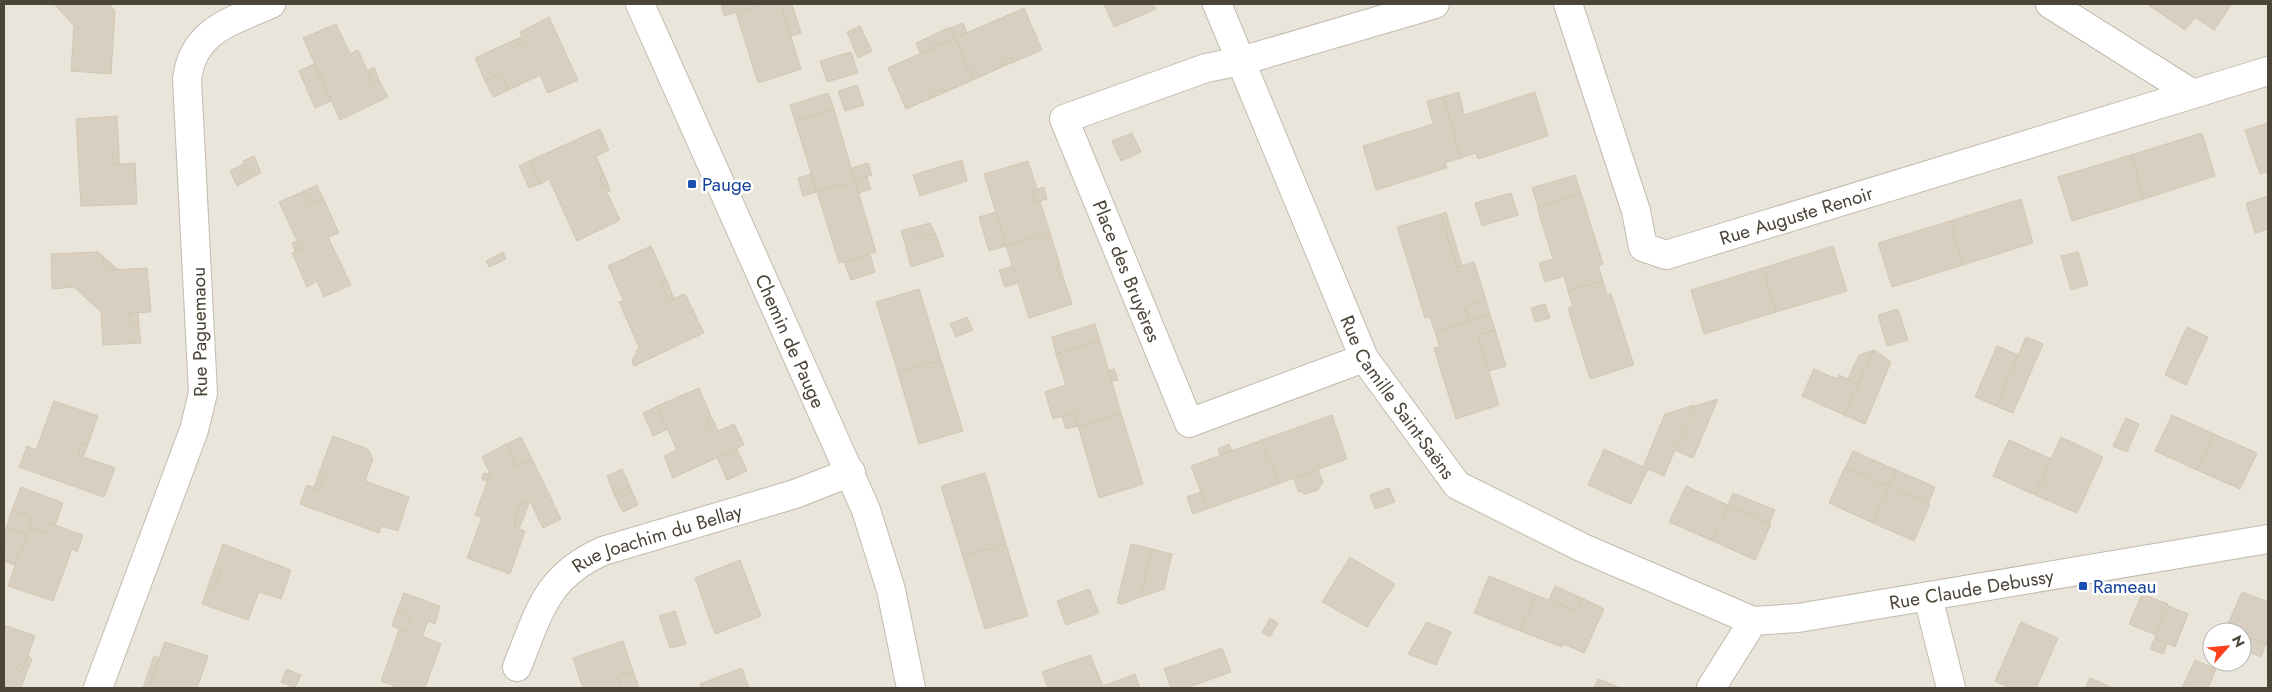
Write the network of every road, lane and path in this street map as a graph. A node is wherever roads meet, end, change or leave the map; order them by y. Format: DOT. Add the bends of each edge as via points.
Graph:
graph roads {
  1 [pos="272,4"];
  2 [pos="640,4"];
  3 [pos="1217,4"];
  4 [pos="1435,4"];
  5 [pos="1568,4"];
  6 [pos="2050,4"];
  7 [pos="1241,61"];
  8 [pos="2268,71"];
  9 [pos="2193,94"];
  10 [pos="1364,358"];
  11 [pos="851,472"];
  12 [pos="2268,539"];
  13 [pos="1928,597"];
  14 [pos="1754,621"];
  15 [pos="518,666"];
  16 [pos="98,688"];
  17 [pos="911,688"];
  18 [pos="1711,688"];
  19 [pos="1950,688"];
  1 -- 16 [label="street, Rue Paguemaou" via="209,33 189,66 187,79 203,394 194,430"];
  2 -- 11 [label="street, Chemin de Pauge"];
  3 -- 7 [label="street, Rue Camille Saint-Saëns"];
  4 -- 7 [label="street"];
  5 -- 9 [label="street, Rue Auguste Renoir" via="1636,211 1644,246 1666,255"];
  6 -- 9 [label="street"];
  7 -- 10 [label="street, Rue Camille Saint-Saëns"];
  7 -- 10 [label="street, Place des Bruyères" via="1206,68 1064,119 1189,423"];
  8 -- 9 [label="street, Rue Auguste Renoir"];
  10 -- 14 [label="street, Rue Camille Saint-Saëns" via="1457,485 1582,548"];
  11 -- 15 [label="street, Rue Joachim du Bellay" via="795,494 590,557 549,591"];
  11 -- 17 [label="street, Chemin de Pauge" via="891,590"];
  12 -- 13 [label="street, Rue Claude Debussy"];
  13 -- 14 [label="street, Rue Claude Debussy" via="1798,618"];
  13 -- 19 [label="street"];
  14 -- 18 [label="street"];
}
